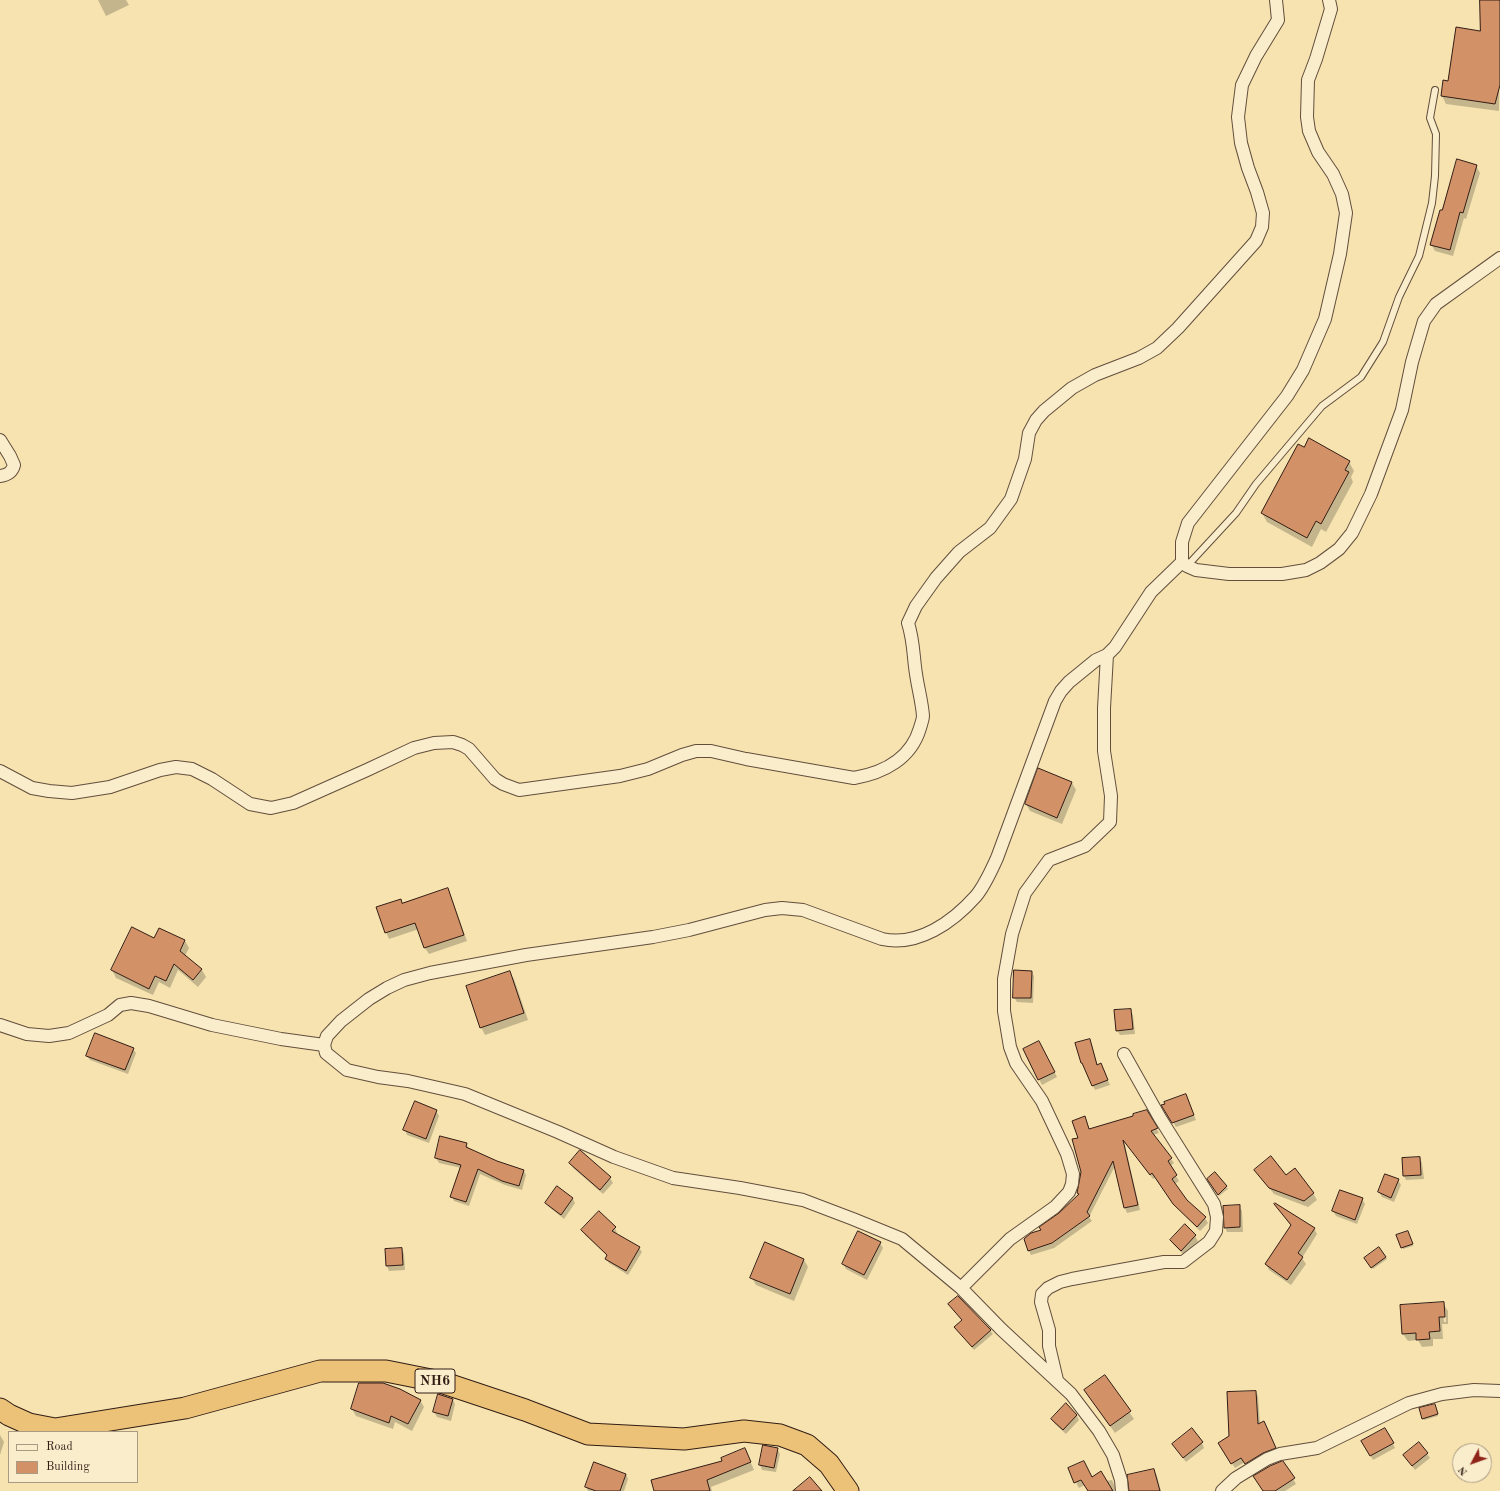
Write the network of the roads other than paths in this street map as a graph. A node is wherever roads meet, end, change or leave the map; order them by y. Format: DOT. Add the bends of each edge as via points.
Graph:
graph roads {
  1 [pos="1276,0"];
  2 [pos="1329,0"];
  3 [pos="1435,90"];
  4 [pos="1500,258"];
  5 [pos="0,440"];
  6 [pos="0,476"];
  7 [pos="1184,564"];
  8 [pos="1107,655"];
  9 [pos="0,771"];
  10 [pos="0,1025"];
  11 [pos="324,1045"];
  12 [pos="1124,1054"];
  13 [pos="961,1288"];
  14 [pos="1056,1380"];
  15 [pos="1500,1390"];
  16 [pos="0,1410"];
  17 [pos="848,1491"];
  18 [pos="1122,1491"];
  19 [pos="1222,1491"];
  1 -- 9 [label="street" via="1278,20 1242,85 1238,117 1248,168 1263,213 1262,227 1256,241 1157,348 1072,388 1036,420 1012,499 990,528 959,552 936,578 916,606 908,623 913,638 923,717 917,738 907,752 892,765 873,774 854,778 711,751 696,751 648,769 620,776 519,790 495,778 469,749 462,745 453,742 434,743 414,748 293,803 271,808 250,804 199,772 182,767 160,770 110,787 72,793 32,788"];
  2 -- 7 [label="street" via="1331,9 1308,80 1307,117 1309,131 1318,152 1334,174 1346,212 1340,254 1325,319 1303,370 1287,396 1188,523 1182,542"];
  3 -- 7 [label="lane" via="1430,118 1436,134 1432,203 1418,256 1399,297 1383,342 1361,377 1322,406 1256,484 1236,513"];
  4 -- 7 [label="street" via="1436,304 1424,321 1402,410 1387,452 1365,507 1352,533 1339,549 1306,570 1282,574 1229,574 1196,570"];
  5 -- 6 [label="street" via="14,465 11,472"];
  7 -- 8 [label="street" via="1151,592"];
  8 -- 11 [label="street" via="1096,660 1069,682 1056,701 986,881 960,911 930,932 906,940 892,941 803,910 765,910 653,937 526,956 404,980 369,999 341,1021 327,1036"];
  8 -- 13 [label="street" via="1104,751 1111,796 1110,822 1085,846 1049,860 1025,892 1012,934 1004,979 1004,1011 1010,1047 1016,1063 1042,1101 1067,1154 1073,1174 1072,1184 1055,1207 1010,1239"];
  10 -- 11 [label="street" via="27,1034 49,1036 69,1033 108,1015 120,1005 131,1003 212,1025"];
  11 -- 13 [label="street" via="326,1053 347,1070 465,1094 614,1157 673,1178 803,1200 853,1219 902,1240"];
  12 -- 14 [label="street" via="1160,1118 1214,1204 1216,1231 1209,1242 1182,1262 1164,1262 1072,1279 1048,1288 1042,1294 1041,1302"];
  13 -- 14 [label="street"];
  14 -- 18 [label="street" via="1071,1394 1099,1431 1113,1455"];
  15 -- 19 [label="street" via="1442,1394 1409,1403 1317,1448 1280,1454 1267,1459 1236,1478"];
  16 -- 17 [label="highway, NH6" via="29,1424 55,1430 185,1408 320,1372 386,1371 441,1382 588,1434 684,1439 744,1431 780,1435 807,1445 829,1464"];
}
